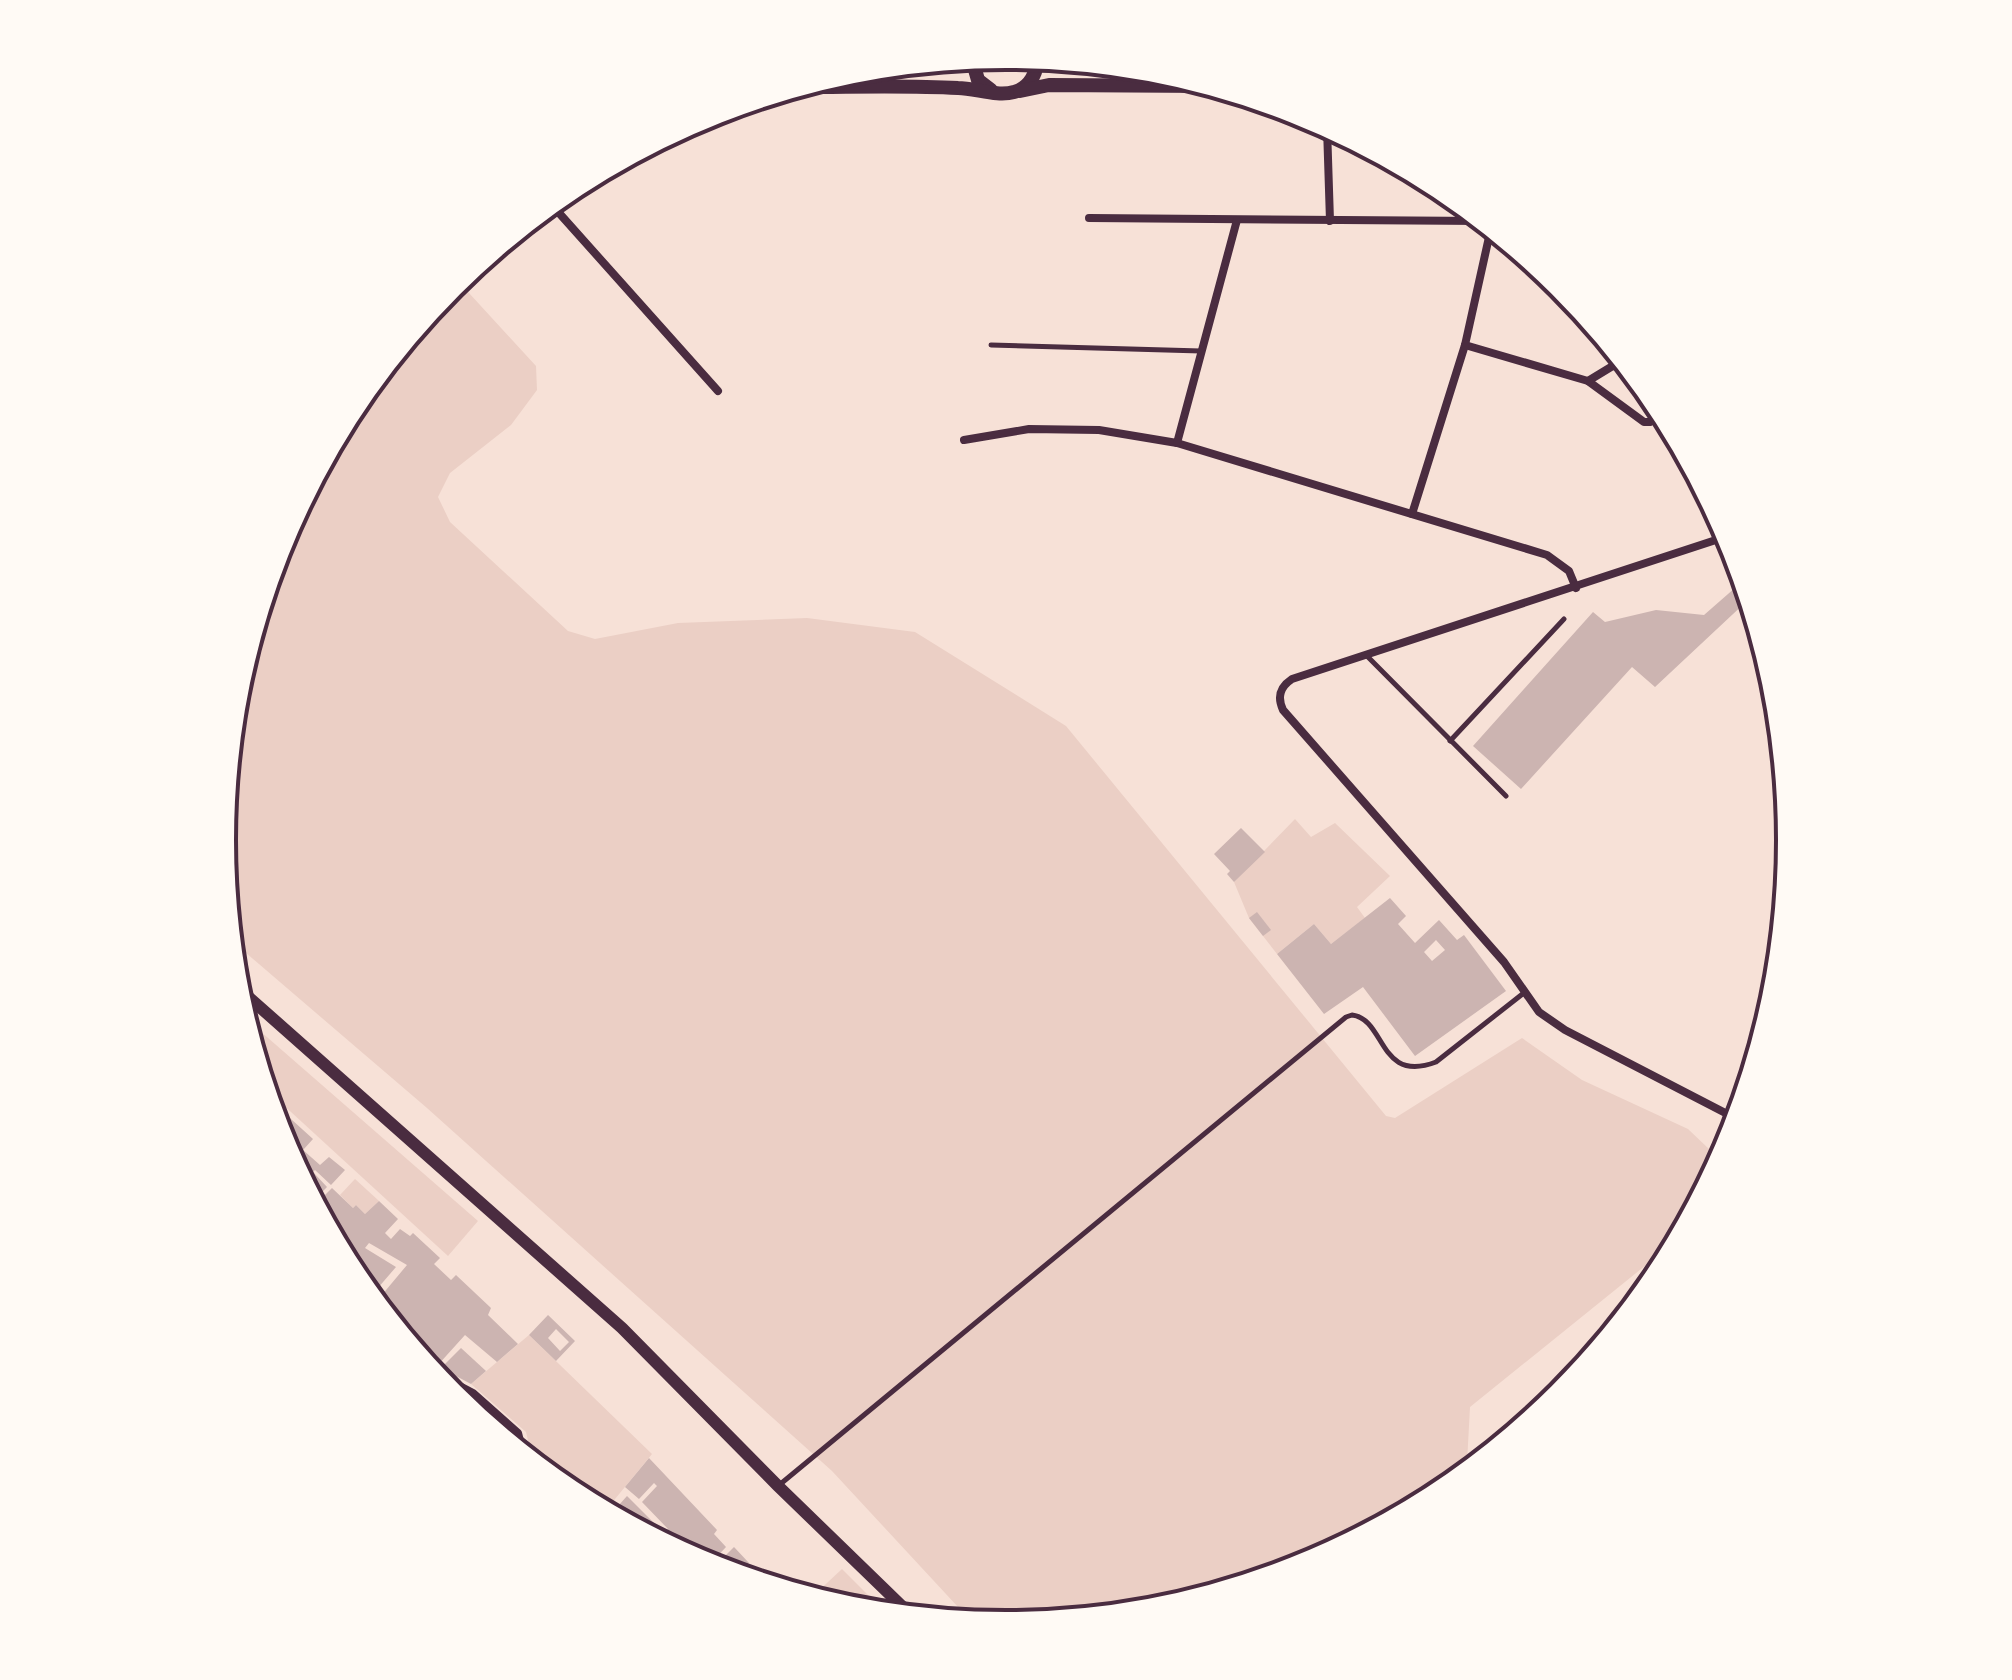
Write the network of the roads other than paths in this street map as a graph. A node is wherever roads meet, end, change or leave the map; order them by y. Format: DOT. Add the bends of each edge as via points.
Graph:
graph roads {
  1 [pos="975,71"];
  2 [pos="1034,71"];
  3 [pos="1159,86"];
  4 [pos="849,87"];
  5 [pos="995,92"];
  6 [pos="1016,92"];
  7 [pos="1327,140"];
  8 [pos="559,213"];
  9 [pos="1089,218"];
  10 [pos="1237,220"];
  11 [pos="1330,221"];
  12 [pos="1464,221"];
  13 [pos="1488,240"];
  14 [pos="991,345"];
  15 [pos="1465,345"];
  16 [pos="1201,351"];
  17 [pos="1613,366"];
  18 [pos="1588,381"];
  19 [pos="718,391"];
  20 [pos="1652,421"];
  21 [pos="964,440"];
  22 [pos="1177,443"];
  23 [pos="1412,514"];
  24 [pos="1715,540"];
  25 [pos="1576,588"];
  26 [pos="1564,619"];
  27 [pos="1366,655"];
  28 [pos="1450,741"];
  29 [pos="1506,796"];
  30 [pos="1525,992"];
  31 [pos="254,1002"];
  32 [pos="1725,1113"];
  33 [pos="469,1391"];
  34 [pos="519,1436"];
  35 [pos="778,1486"];
  36 [pos="897,1602"];
  1 -- 5 [label="main road" via="978,80"];
  2 -- 6 [label="main road"];
  3 -- 6 [label="main road" via="1049,85"];
  4 -- 5 [label="main road"];
  5 -- 6 [label="main road"];
  7 -- 11 [label="street"];
  8 -- 19 [label="street"];
  9 -- 10 [label="street"];
  10 -- 11 [label="street"];
  10 -- 16 [label="street"];
  11 -- 12 [label="street"];
  13 -- 15 [label="street"];
  14 -- 16 [label="lane"];
  15 -- 18 [label="street"];
  15 -- 23 [label="street"];
  16 -- 22 [label="street"];
  17 -- 18 [label="street"];
  18 -- 20 [label="street" via="1644,422"];
  21 -- 22 [label="street" via="1029,429 1099,430"];
  22 -- 23 [label="street"];
  23 -- 25 [label="street" via="1555,558 1569,571"];
  24 -- 25 [label="street"];
  25 -- 27 [label="street"];
  26 -- 28 [label="lane"];
  27 -- 28 [label="lane"];
  27 -- 30 [label="street" via="1292,679 1282,687 1281,705"];
  28 -- 29 [label="lane"];
  30 -- 32 [label="street" via="1552,1022"];
  30 -- 35 [label="lane" via="1423,1067 1396,1061 1363,1019 1346,1017"];
  31 -- 35 [label="street" via="622,1328"];
  33 -- 34 [label="street"];
  35 -- 36 [label="street"];
}
